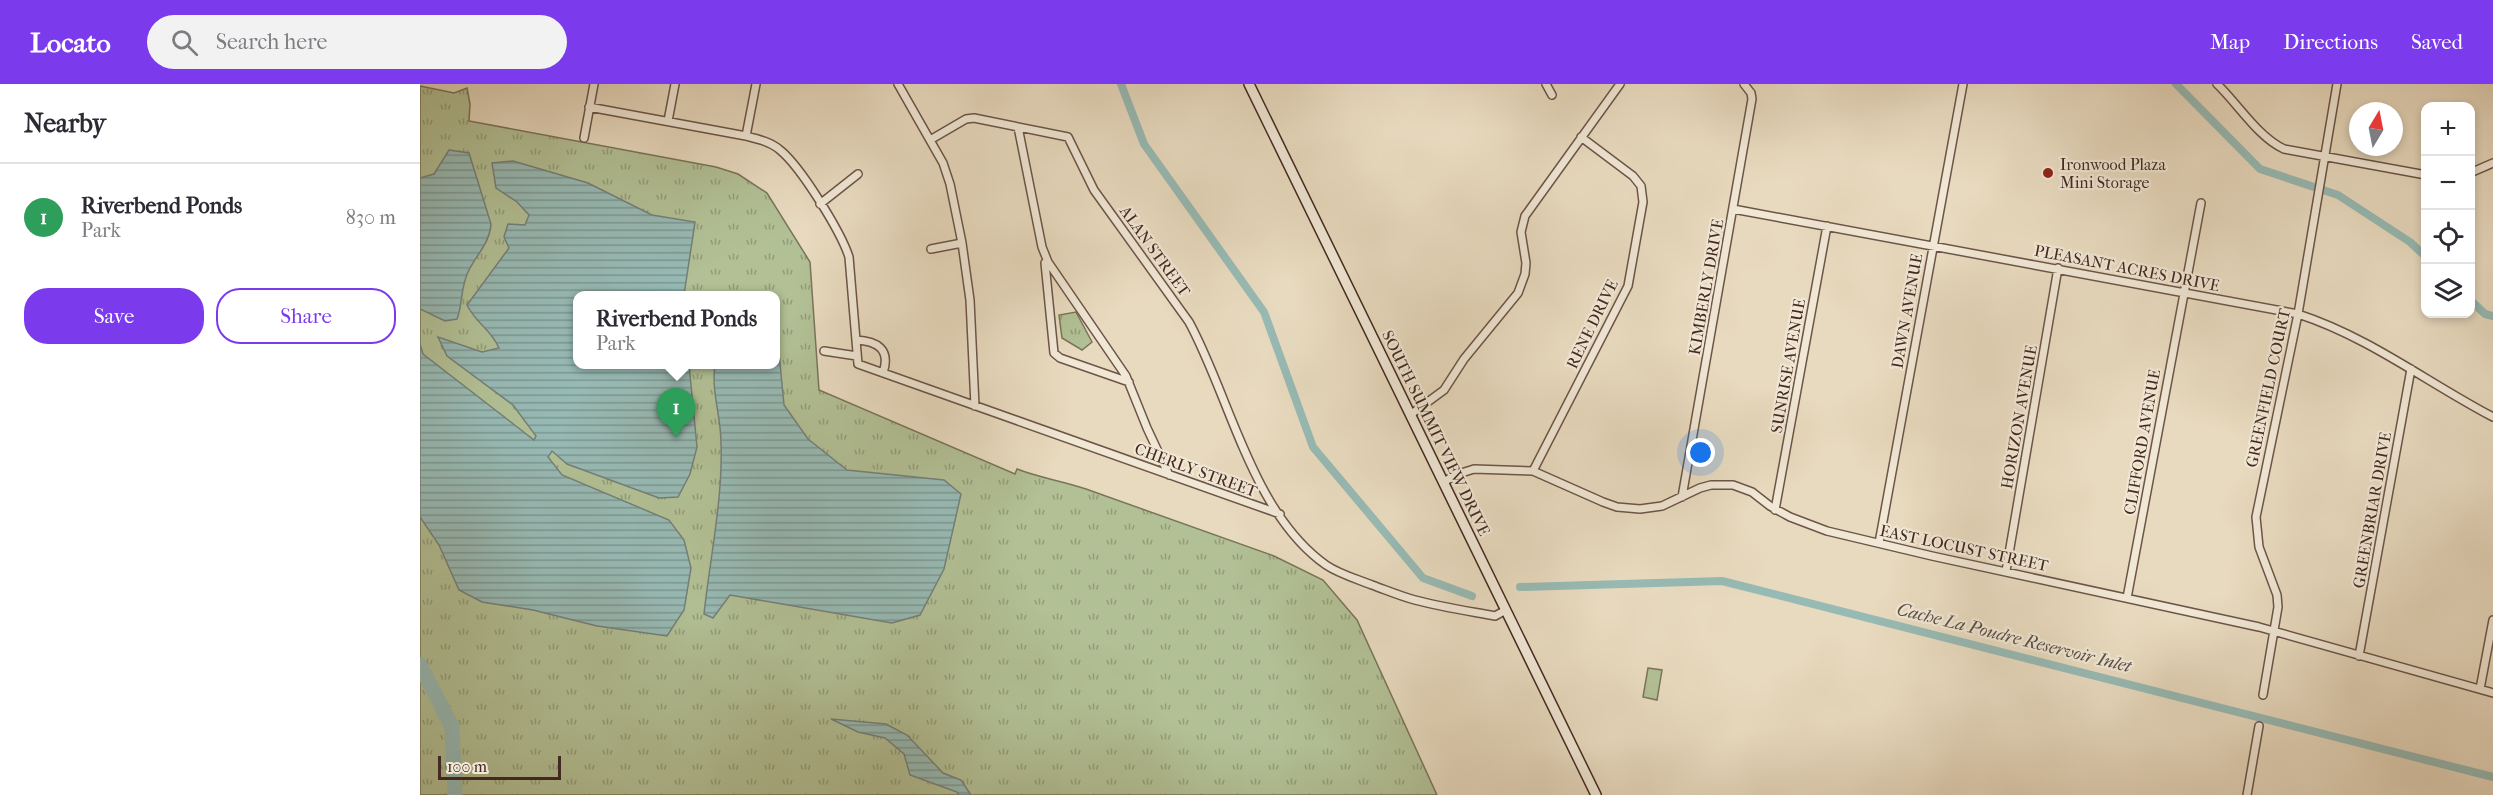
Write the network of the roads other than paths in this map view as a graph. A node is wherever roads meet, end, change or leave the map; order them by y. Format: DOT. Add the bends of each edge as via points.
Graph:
graph roads {
  1 [pos="594,84"];
  2 [pos="675,84"];
  3 [pos="756,84"];
  4 [pos="898,84"];
  5 [pos="1250,84"];
  6 [pos="1546,84"];
  7 [pos="1620,84"];
  8 [pos="1744,84"];
  9 [pos="1962,84"];
  10 [pos="2217,84"];
  11 [pos="2337,84"];
  12 [pos="1552,95"];
  13 [pos="589,107"];
  14 [pos="668,121"];
  15 [pos="1018,127"];
  16 [pos="746,136"];
  17 [pos="1581,137"];
  18 [pos="584,138"];
  19 [pos="930,140"];
  20 [pos="2325,157"];
  21 [pos="2493,163"];
  22 [pos="2475,171"];
  23 [pos="858,174"];
  24 [pos="2421,174"];
  25 [pos="2201,203"];
  26 [pos="820,204"];
  27 [pos="1733,209"];
  28 [pos="1827,226"];
  29 [pos="962,243"];
  30 [pos="1933,246"];
  31 [pos="1042,248"];
  32 [pos="931,249"];
  33 [pos="2058,268"];
  34 [pos="2183,292"];
  35 [pos="2298,314"];
  36 [pos="856,340"];
  37 [pos="824,351"];
  38 [pos="858,360"];
  39 [pos="2412,369"];
  40 [pos="883,373"];
  41 [pos="1128,382"];
  42 [pos="975,406"];
  43 [pos="1410,415"];
  44 [pos="2493,417"];
  45 [pos="1533,471"];
  46 [pos="1169,475"];
  47 [pos="1444,482"];
  48 [pos="1682,497"];
  49 [pos="1775,510"];
  50 [pos="1280,514"];
  51 [pos="1879,543"];
  52 [pos="2006,571"];
  53 [pos="2127,598"];
  54 [pos="1506,610"];
  55 [pos="2493,620"];
  56 [pos="2274,632"];
  57 [pos="2359,656"];
  58 [pos="2480,689"];
  59 [pos="2493,693"];
  60 [pos="2263,695"];
  61 [pos="2259,726"];
  62 [pos="1596,795"];
  63 [pos="2247,795"];
  1 -- 13 [label="street"];
  2 -- 14 [label="street"];
  3 -- 16 [label="street"];
  4 -- 19 [label="street"];
  5 -- 43 [label="street, SOUTH SUMMIT VIEW DRIVE"];
  6 -- 12 [label="street"];
  7 -- 17 [label="street"];
  8 -- 27 [label="street, KIMBERLY DRIVE" via="1752,99"];
  9 -- 30 [label="street, DAWN AVENUE"];
  10 -- 20 [label="street" via="2276,145"];
  11 -- 20 [label="street, GREENFIELD COURT"];
  13 -- 14 [label="street"];
  13 -- 18 [label="street"];
  14 -- 16 [label="street"];
  15 -- 19 [label="street, ALAN STREET" via="966,119"];
  15 -- 31 [label="street"];
  15 -- 50 [label="street, ALAN STREET" via="1068,137 1094,190 1189,322 1256,476"];
  16 -- 26 [label="street" via="781,150"];
  17 -- 43 [label="street" via="1525,216 1521,232 1525,274 1518,293 1444,390"];
  17 -- 45 [label="street, RENE DRIVE" via="1637,179 1643,202 1628,286"];
  19 -- 29 [label="street" via="950,184"];
  20 -- 24 [label="street"];
  20 -- 35 [label="street, GREENFIELD COURT"];
  21 -- 22 [label="street"];
  23 -- 26 [label="street"];
  25 -- 34 [label="street, CLIFFORD AVENUE"];
  26 -- 36 [label="street" via="849,257"];
  27 -- 28 [label="street, PLEASANT ACRES DRIVE"];
  27 -- 48 [label="street, KIMBERLY DRIVE"];
  28 -- 30 [label="street, PLEASANT ACRES DRIVE"];
  28 -- 49 [label="street, SUNRISE AVENUE"];
  29 -- 32 [label="street"];
  29 -- 42 [label="street" via="970,300"];
  30 -- 33 [label="street, PLEASANT ACRES DRIVE"];
  30 -- 51 [label="street, DAWN AVENUE"];
  31 -- 41 [label="street"];
  31 -- 41 [label="street" via="1048,273 1054,353"];
  33 -- 34 [label="street, PLEASANT ACRES DRIVE"];
  33 -- 52 [label="street, HORIZON AVENUE"];
  34 -- 35 [label="street, PLEASANT ACRES DRIVE"];
  34 -- 53 [label="street, CLIFFORD AVENUE"];
  35 -- 39 [label="street, PLEASANT ACRES DRIVE" via="2342,330"];
  35 -- 56 [label="street, GREENFIELD COURT" via="2256,517 2259,547 2277,595"];
  36 -- 38 [label="street"];
  36 -- 40 [label="street" via="874,343 883,351"];
  37 -- 38 [label="street, CHERLY STREET"];
  38 -- 40 [label="street, CHERLY STREET"];
  39 -- 44 [label="street, PLEASANT ACRES DRIVE"];
  39 -- 57 [label="street, GREENBRIAR DRIVE"];
  40 -- 42 [label="street, CHERLY STREET"];
  41 -- 46 [label="street"];
  42 -- 46 [label="street, CHERLY STREET"];
  43 -- 47 [label="street, SOUTH SUMMIT VIEW DRIVE"];
  45 -- 47 [label="street, EAST LOCUST STREET" via="1474,469"];
  45 -- 48 [label="street, EAST LOCUST STREET" via="1617,507 1650,509"];
  46 -- 50 [label="street, CHERLY STREET"];
  47 -- 54 [label="street, SOUTH SUMMIT VIEW DRIVE"];
  48 -- 49 [label="street, EAST LOCUST STREET" via="1711,485 1733,485 1752,492"];
  49 -- 51 [label="street, EAST LOCUST STREET" via="1808,525"];
  50 -- 54 [label="street" via="1306,548 1328,566 1357,579 1425,602 1495,616"];
  51 -- 52 [label="street, EAST LOCUST STREET"];
  52 -- 53 [label="street, EAST LOCUST STREET"];
  53 -- 56 [label="street, EAST LOCUST STREET"];
  54 -- 62 [label="street, SOUTH SUMMIT VIEW DRIVE"];
  55 -- 58 [label="street"];
  56 -- 57 [label="street, EAST LOCUST STREET"];
  56 -- 60 [label="street, GREENFIELD COURT"];
  57 -- 58 [label="street, EAST LOCUST STREET"];
  58 -- 59 [label="street, EAST LOCUST STREET"];
  61 -- 63 [label="street"];
}
